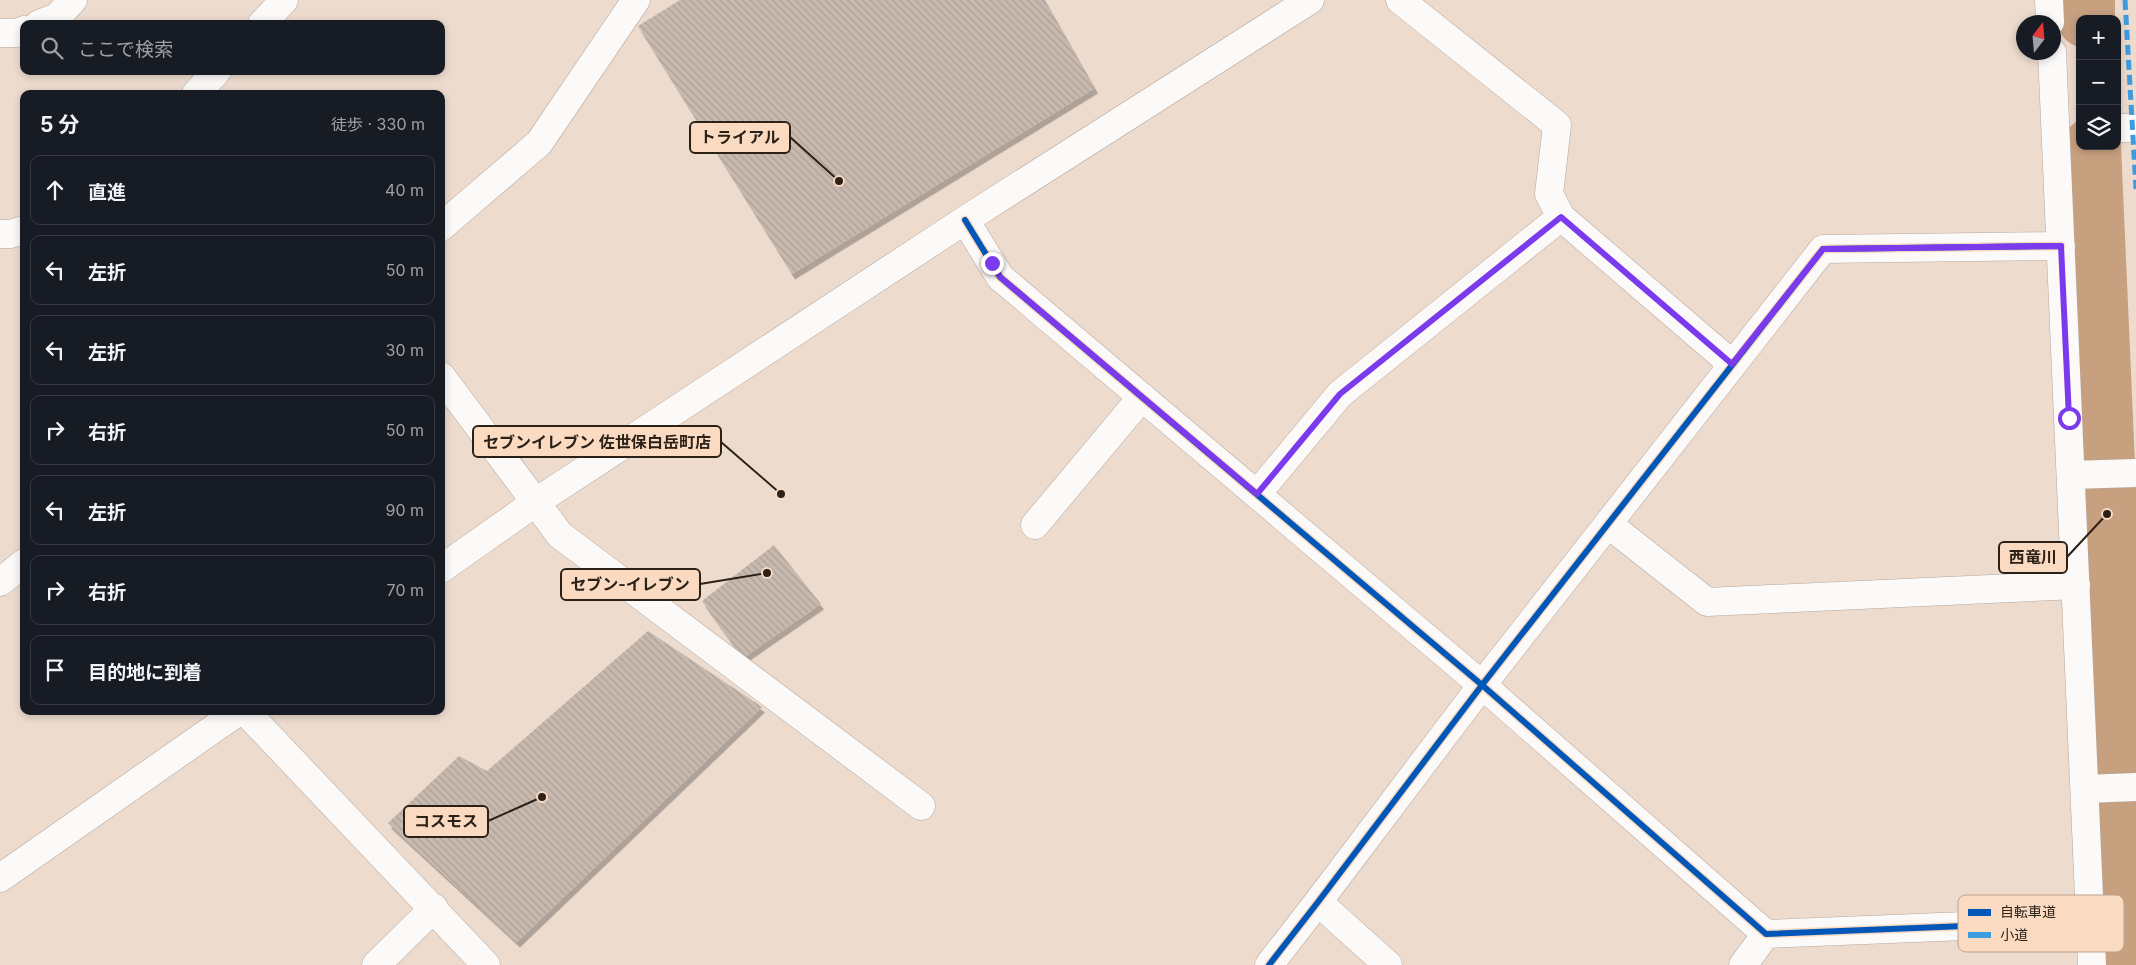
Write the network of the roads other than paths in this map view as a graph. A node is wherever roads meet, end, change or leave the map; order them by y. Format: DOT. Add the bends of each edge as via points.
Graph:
graph roads {
  1 [pos="73,0"];
  2 [pos="284,0"];
  3 [pos="636,0"];
  4 [pos="1310,0"];
  5 [pos="1400,0"];
  6 [pos="2049,0"];
  7 [pos="2050,15"];
  8 [pos="49,20"];
  9 [pos="266,20"];
  10 [pos="20,32"];
  11 [pos="0,34"];
  12 [pos="2054,60"];
  13 [pos="213,75"];
  14 [pos="200,90"];
  15 [pos="2069,129"];
  16 [pos="1561,217"];
  17 [pos="965,220"];
  18 [pos="445,224"];
  19 [pos="20,231"];
  20 [pos="0,234"];
  21 [pos="2061,246"];
  22 [pos="1732,364"];
  23 [pos="445,381"];
  24 [pos="1142,397"];
  25 [pos="2136,474"];
  26 [pos="2081,475"];
  27 [pos="1257,494"];
  28 [pos="536,502"];
  29 [pos="1608,524"];
  30 [pos="1035,526"];
  31 [pos="20,566"];
  32 [pos="445,566"];
  33 [pos="0,582"];
  34 [pos="2076,586"];
  35 [pos="1482,685"];
  36 [pos="233,715"];
  37 [pos="250,715"];
  38 [pos="2136,787"];
  39 [pos="2097,788"];
  40 [pos="921,806"];
  41 [pos="0,878"];
  42 [pos="2091,895"];
  43 [pos="1318,902"];
  44 [pos="434,908"];
  45 [pos="1958,926"];
  46 [pos="1766,934"];
  47 [pos="2091,952"];
  48 [pos="376,965"];
  49 [pos="486,965"];
  50 [pos="1269,965"];
  51 [pos="1388,965"];
  52 [pos="1743,965"];
  53 [pos="2092,965"];
  1 -- 8 [label="street" via="57,17"];
  2 -- 9 [label="street"];
  3 -- 18 [label="street" via="538,143"];
  4 -- 17 [label="street"];
  5 -- 16 [label="street" via="1557,125 1549,194"];
  6 -- 7 [label="street"];
  10 -- 11 [label="street"];
  12 -- 15 [label="street"];
  13 -- 14 [label="street"];
  15 -- 21 [label="street"];
  16 -- 22 [label="street"];
  16 -- 27 [label="street" via="1340,394"];
  17 -- 24 [label="street" via="1000,277"];
  17 -- 28 [label="street"];
  19 -- 20 [label="street"];
  21 -- 22 [label="street" via="1823,249"];
  21 -- 26 [label="street"];
  22 -- 29 [label="street"];
  23 -- 28 [label="street"];
  24 -- 27 [label="street"];
  24 -- 30 [label="street"];
  25 -- 26 [label="street"];
  26 -- 34 [label="street"];
  27 -- 35 [label="street"];
  28 -- 32 [label="street"];
  28 -- 40 [label="street" via="560,534"];
  29 -- 34 [label="street" via="1707,602"];
  29 -- 35 [label="street"];
  31 -- 33 [label="street"];
  34 -- 39 [label="street"];
  35 -- 43 [label="street"];
  35 -- 46 [label="street"];
  36 -- 41 [label="street"];
  37 -- 44 [label="street"];
  38 -- 39 [label="street"];
  39 -- 42 [label="street"];
  43 -- 50 [label="street"];
  43 -- 51 [label="street"];
  44 -- 48 [label="street"];
  44 -- 49 [label="street"];
  45 -- 46 [label="street"];
  46 -- 52 [label="street"];
  47 -- 53 [label="street"];
}
